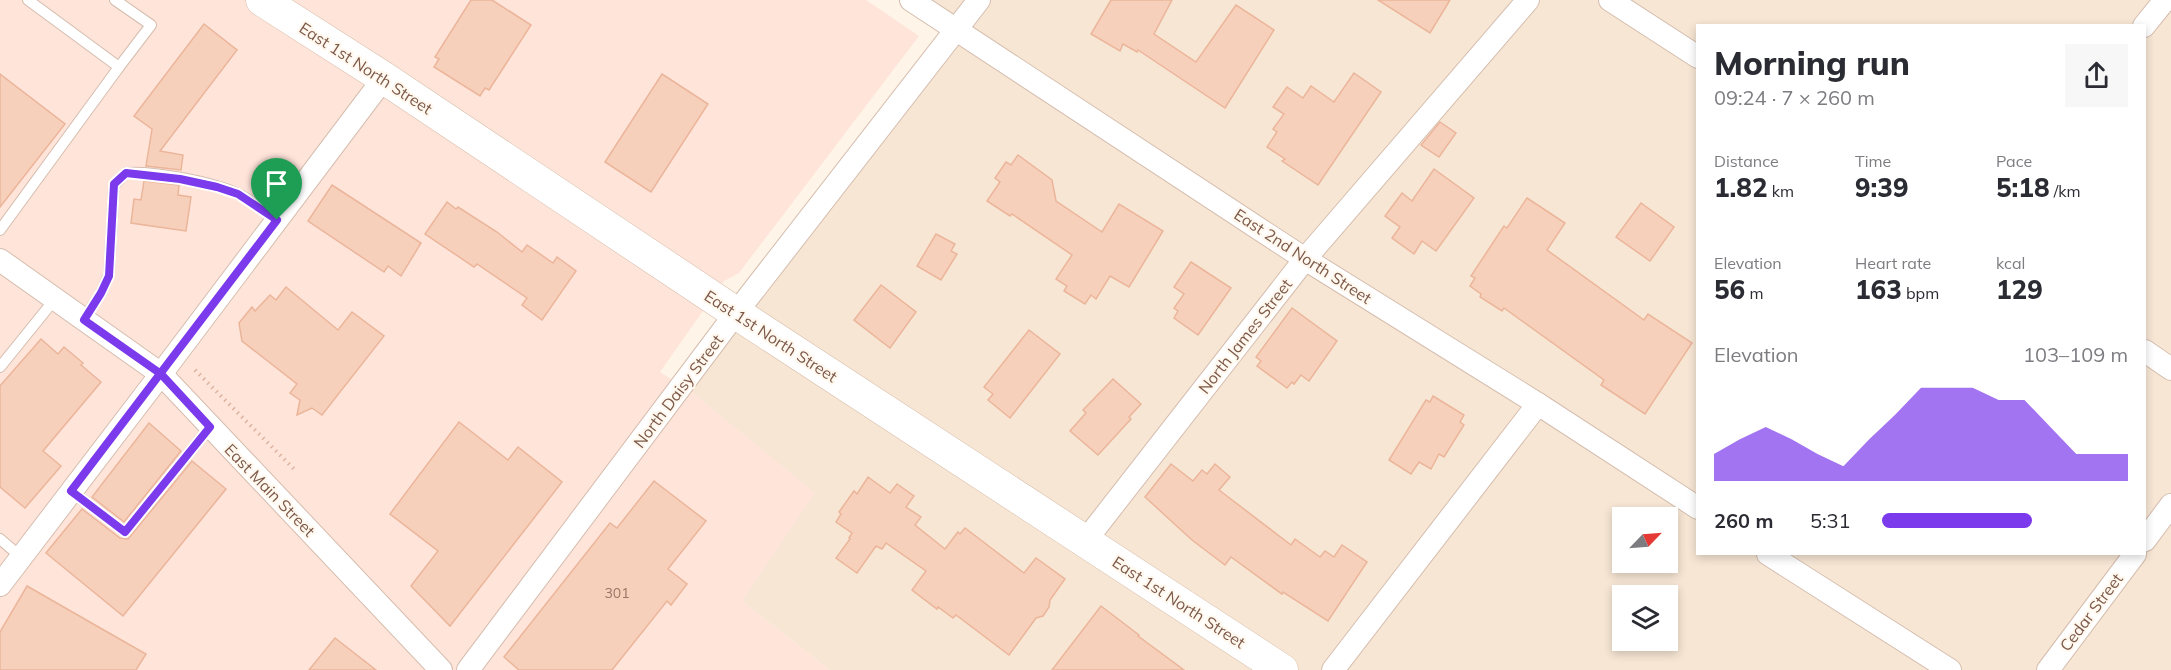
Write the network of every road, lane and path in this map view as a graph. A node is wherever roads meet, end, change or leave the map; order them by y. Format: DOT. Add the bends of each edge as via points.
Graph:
graph roads {
  1 [pos="28,0"];
  2 [pos="116,0"];
  3 [pos="262,0"];
  4 [pos="910,0"];
  5 [pos="979,0"];
  6 [pos="1528,0"];
  7 [pos="1610,0"];
  8 [pos="2164,0"];
  9 [pos="2146,24"];
  10 [pos="956,29"];
  11 [pos="1696,56"];
  12 [pos="119,67"];
  13 [pos="384,78"];
  14 [pos="277,220"];
  15 [pos="0,230"];
  16 [pos="1305,259"];
  17 [pos="0,260"];
  18 [pos="55,299"];
  19 [pos="736,313"];
  20 [pos="84,320"];
  21 [pos="2146,352"];
  22 [pos="193,367"];
  23 [pos="0,368"];
  24 [pos="2171,369"];
  25 [pos="161,374"];
  26 [pos="1538,404"];
  27 [pos="210,427"];
  28 [pos="294,469"];
  29 [pos="71,491"];
  30 [pos="2171,505"];
  31 [pos="1696,507"];
  32 [pos="0,539"];
  33 [pos="2146,539"];
  34 [pos="1086,540"];
  35 [pos="1770,555"];
  36 [pos="2134,555"];
  37 [pos="21,557"];
  38 [pos="0,585"];
  39 [pos="441,670"];
  40 [pos="468,670"];
  41 [pos="1282,670"];
  42 [pos="1333,670"];
  43 [pos="1950,670"];
  44 [pos="2048,670"];
  1 -- 12 [label="lane"];
  2 -- 12 [label="lane" via="151,25"];
  3 -- 13 [label="main road, East 1st North Street"];
  4 -- 10 [label="street, East 2nd North Street"];
  5 -- 10 [label="street, North Daisy Street"];
  6 -- 16 [label="street, North James Street"];
  7 -- 11 [label="street"];
  8 -- 9 [label="street"];
  10 -- 16 [label="street, East 2nd North Street"];
  10 -- 19 [label="street, North Daisy Street"];
  12 -- 15 [label="lane"];
  13 -- 14 [label="street"];
  13 -- 19 [label="main road, East 1st North Street"];
  14 -- 20 [label="lane" via="238,194 217,187 126,173 114,184 107,282"];
  14 -- 25 [label="street"];
  16 -- 26 [label="street, East 2nd North Street"];
  16 -- 34 [label="street, North James Street"];
  17 -- 18 [label="street, East Main Street"];
  18 -- 20 [label="street, East Main Street"];
  18 -- 23 [label="lane"];
  19 -- 34 [label="main road, East 1st North Street"];
  19 -- 40 [label="street, North Daisy Street"];
  20 -- 25 [label="street, East Main Street"];
  21 -- 24 [label="street"];
  22 -- 28 [label="path"];
  25 -- 27 [label="street, East Main Street"];
  25 -- 29 [label="street"];
  26 -- 31 [label="street, East 2nd North Street"];
  26 -- 42 [label="street"];
  27 -- 29 [label="lane" via="125,532"];
  27 -- 39 [label="street, East Main Street"];
  29 -- 37 [label="street"];
  30 -- 33 [label="street"];
  32 -- 37 [label="lane"];
  34 -- 41 [label="main road, East 1st North Street"];
  35 -- 43 [label="street"];
  36 -- 44 [label="street, Cedar Street"];
  37 -- 38 [label="street"];
}
